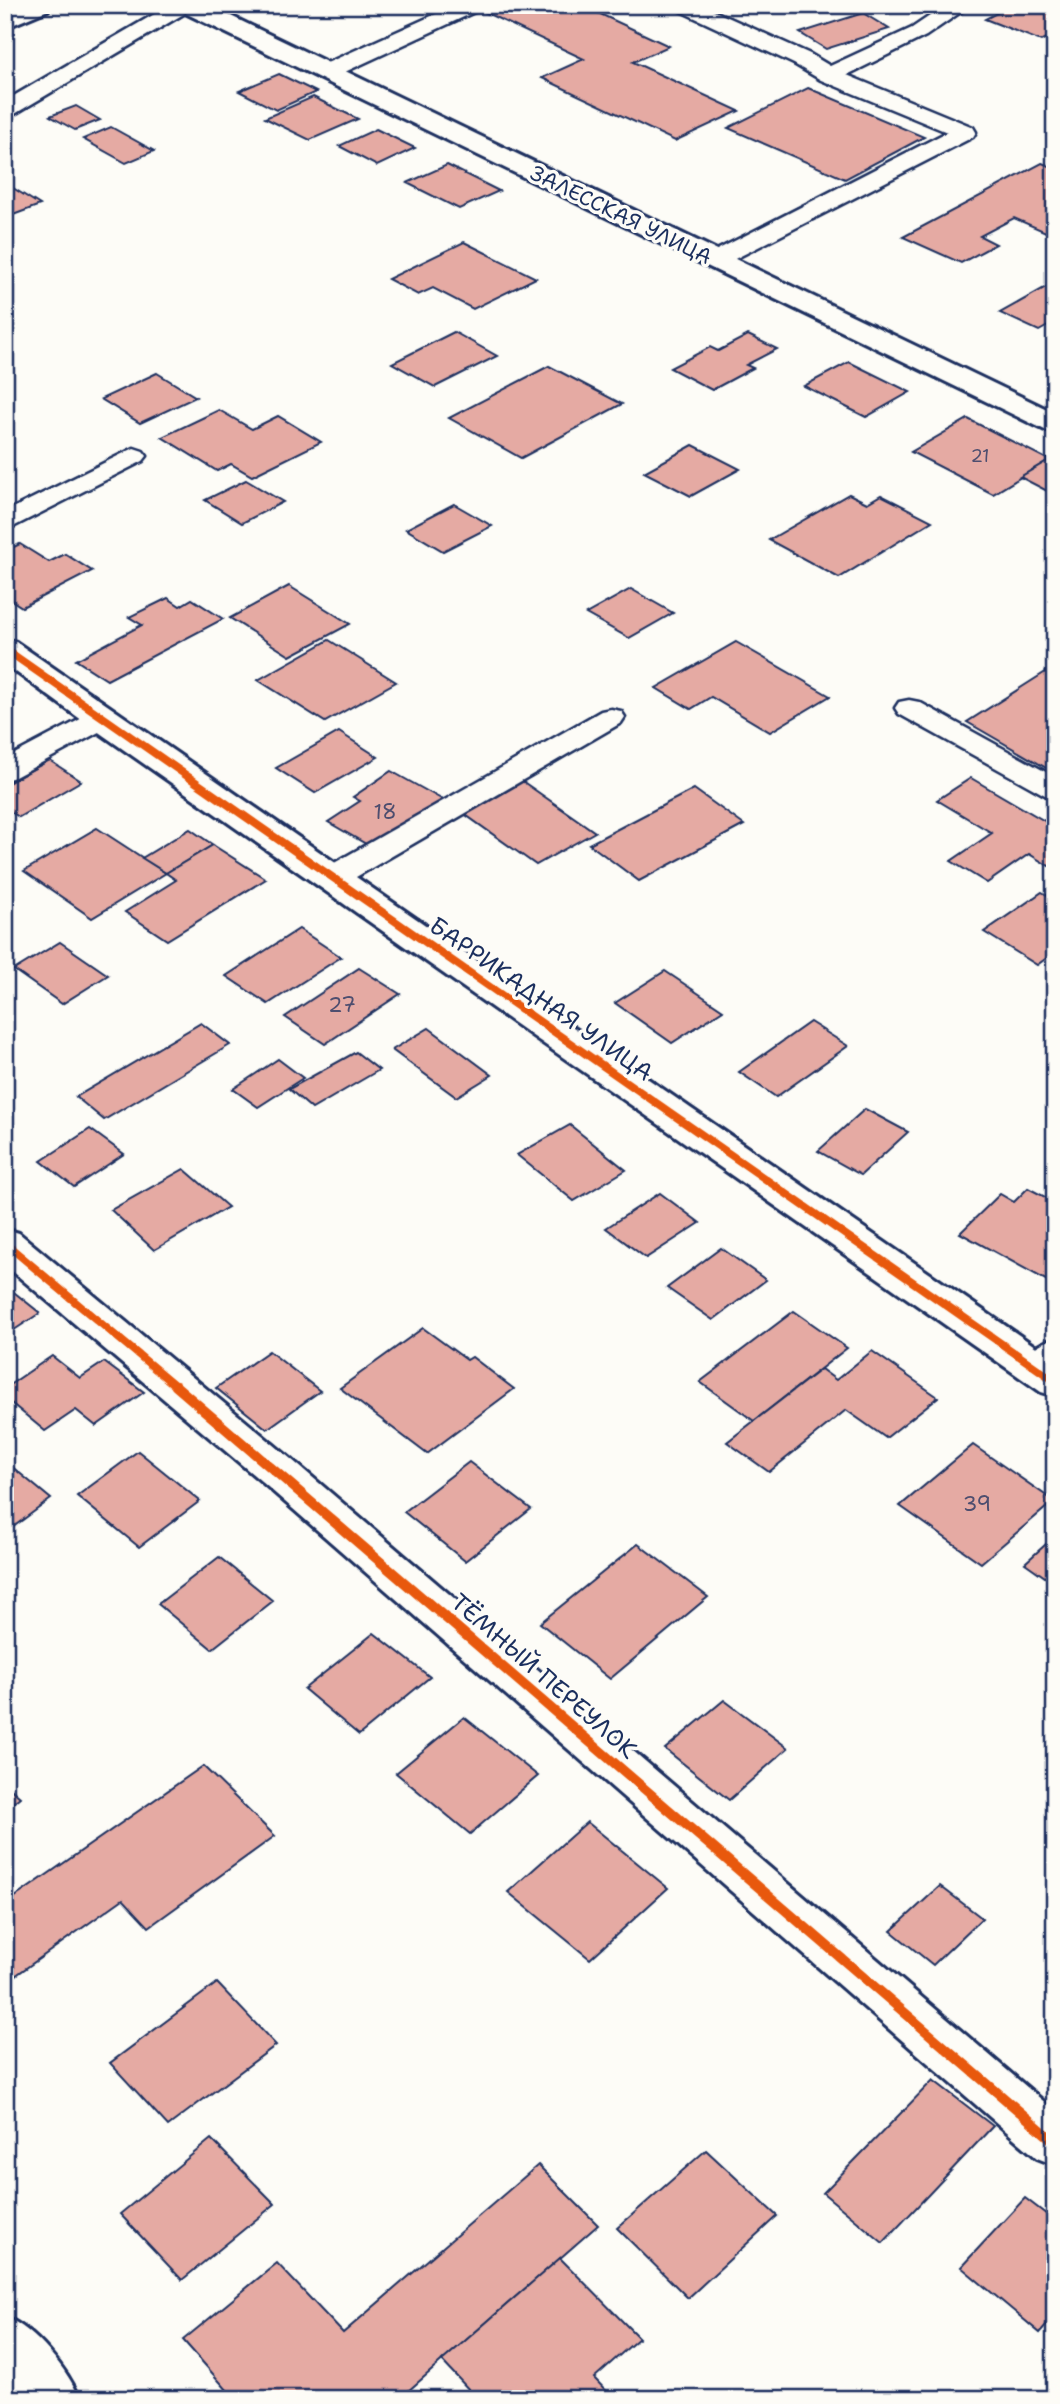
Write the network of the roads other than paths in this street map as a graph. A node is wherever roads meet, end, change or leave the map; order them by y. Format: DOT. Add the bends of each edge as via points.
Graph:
graph roads {
  1 [pos="39,5"];
  2 [pos="186,5"];
  3 [pos="474,5"];
  4 [pos="683,5"];
  5 [pos="961,5"];
  6 [pos="5,21"];
  7 [pos="326,72"];
  8 [pos="829,75"];
  9 [pos="5,110"];
  10 [pos="715,260"];
  11 [pos="1055,424"];
  12 [pos="134,456"];
  13 [pos="5,523"];
  14 [pos="5,649"];
  15 [pos="909,708"];
  16 [pos="611,717"];
  17 [pos="102,719"];
  18 [pos="5,771"];
  19 [pos="1055,789"];
  20 [pos="333,877"];
  21 [pos="5,1243"];
  22 [pos="1048,1366"];
  23 [pos="1055,2142"];
  24 [pos="5,2342"];
  25 [pos="54,2399"];
  1 -- 6 [label="street"];
  2 -- 7 [label="street, ЗАЛЕССКАЯ УЛИЦА"];
  2 -- 9 [label="lane"];
  3 -- 7 [label="lane"];
  4 -- 8 [label="lane"];
  5 -- 8 [label="lane" via="919,32"];
  7 -- 10 [label="street, ЗАЛЕССКАЯ УЛИЦА"];
  8 -- 10 [label="lane" via="965,131"];
  10 -- 11 [label="street, ЗАЛЕССКАЯ УЛИЦА"];
  12 -- 13 [label="lane"];
  14 -- 17 [label="street, БАРРИКАДНАЯ УЛИЦА"];
  15 -- 19 [label="lane"];
  16 -- 20 [label="lane"];
  17 -- 18 [label="lane"];
  17 -- 20 [label="street, БАРРИКАДНАЯ УЛИЦА"];
  20 -- 22 [label="street, БАРРИКАДНАЯ УЛИЦА"];
  21 -- 23 [label="street, ТЁМНЫЙ ПЕРЕУЛОК" via="276,1470"];
  24 -- 25 [label="street"];
}
